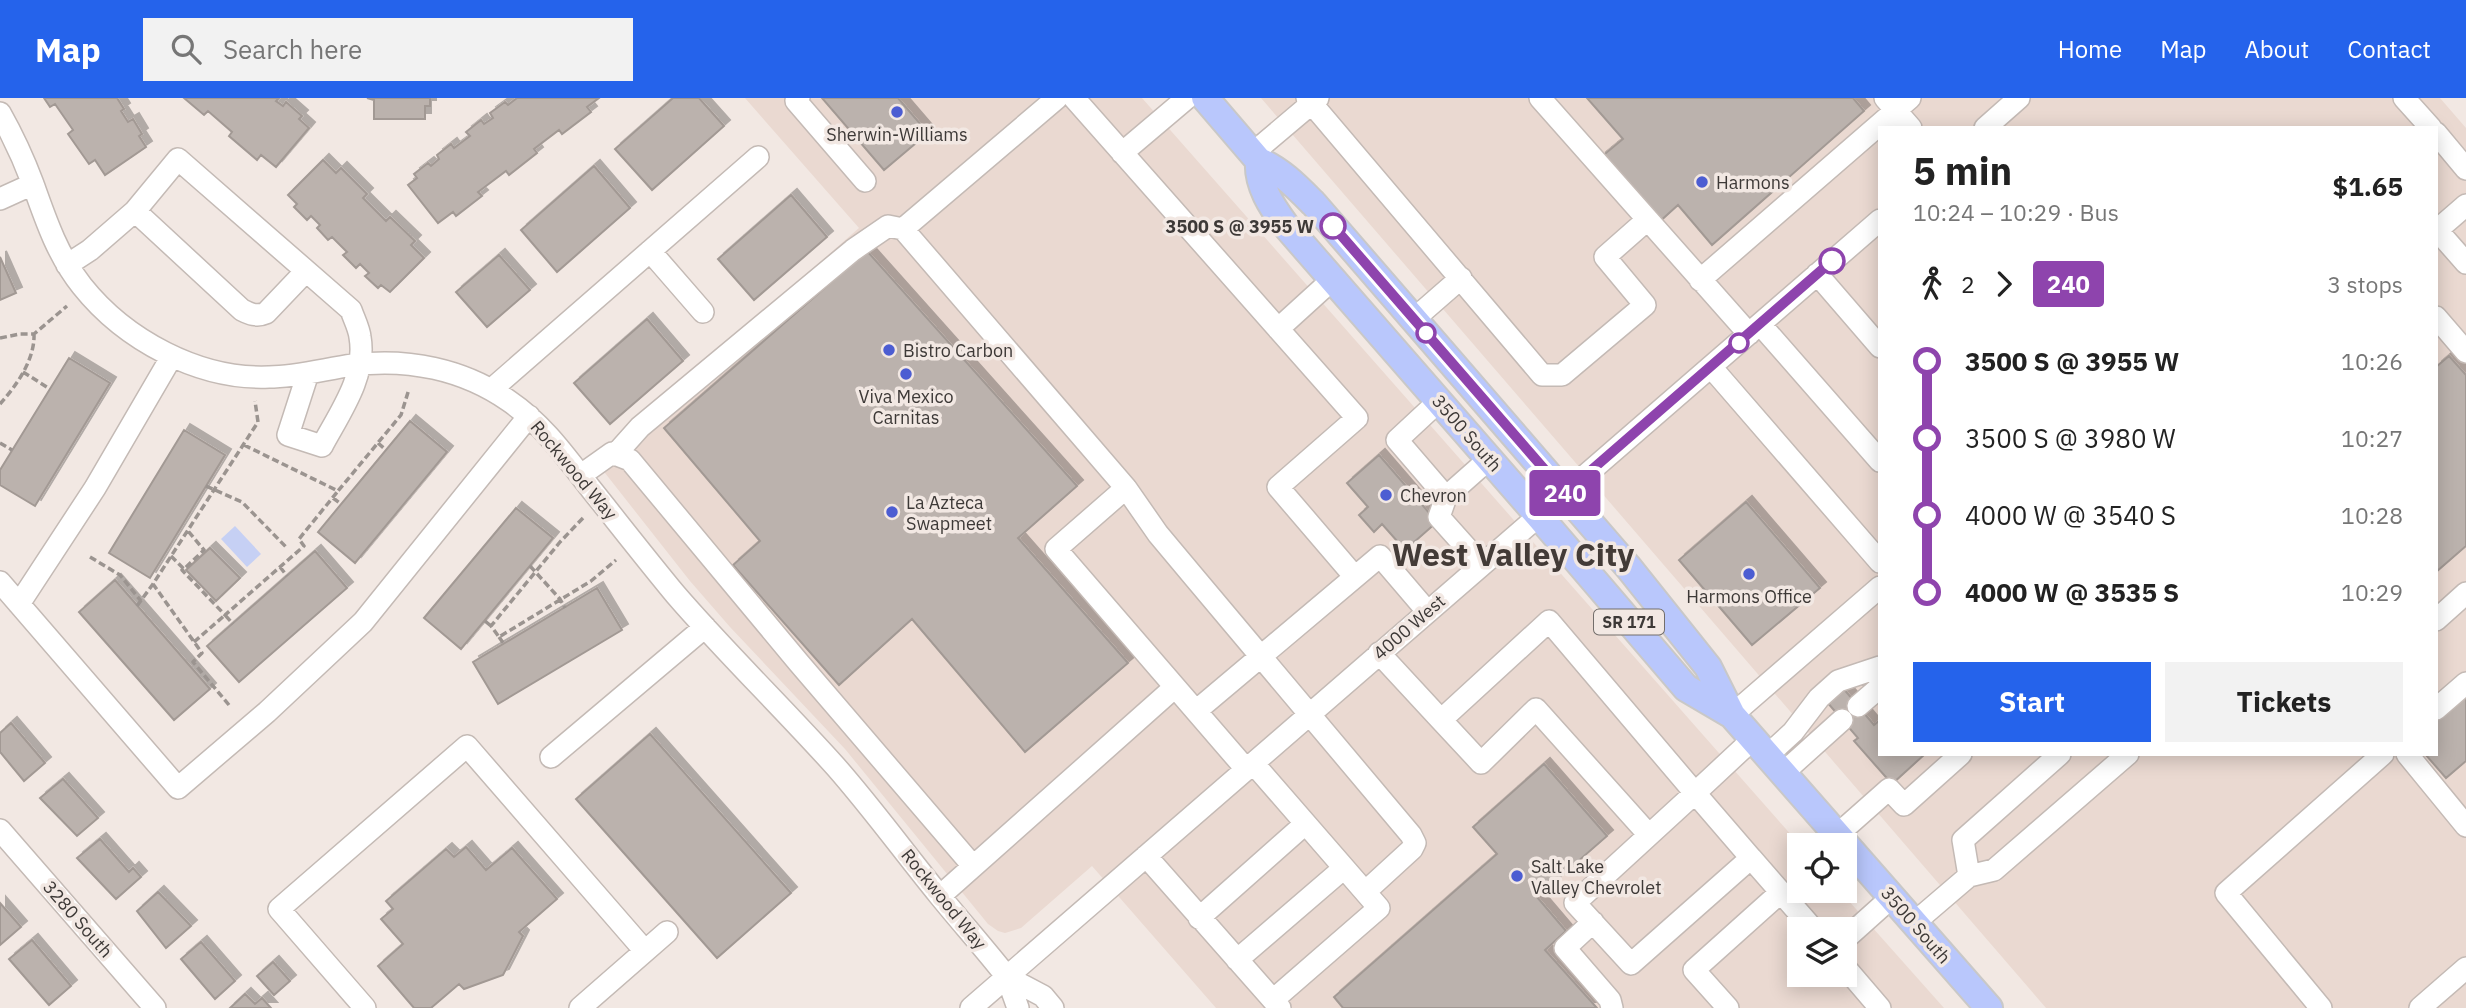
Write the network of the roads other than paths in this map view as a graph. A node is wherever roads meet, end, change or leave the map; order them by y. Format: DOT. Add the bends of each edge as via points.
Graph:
graph roads {
  1 [pos="799,98"];
  2 [pos="1057,98"];
  3 [pos="1074,98"];
  4 [pos="1187,98"];
  5 [pos="1205,98"];
  6 [pos="1540,98"];
  7 [pos="2019,98"];
  8 [pos="2404,98"];
  9 [pos="1312,100"];
  10 [pos="1897,102"];
  11 [pos="0,113"];
  12 [pos="1910,126"];
  13 [pos="1987,126"];
  14 [pos="2429,126"];
  15 [pos="2438,135"];
  16 [pos="1122,153"];
  17 [pos="758,157"];
  18 [pos="1256,157"];
  19 [pos="2466,169"];
  20 [pos="865,181"];
  21 [pos="33,184"];
  22 [pos="0,199"];
  23 [pos="2466,205"];
  24 [pos="135,211"];
  25 [pos="1647,220"];
  26 [pos="1878,222"];
  27 [pos="2438,228"];
  28 [pos="903,229"];
  29 [pos="2438,232"];
  30 [pos="650,251"];
  31 [pos="2466,263"];
  32 [pos="67,265"];
  33 [pos="306,271"];
  34 [pos="1817,274"];
  35 [pos="1461,278"];
  36 [pos="1333,279"];
  37 [pos="1700,280"];
  38 [pos="703,312"];
  39 [pos="1414,319"];
  40 [pos="2438,319"];
  41 [pos="1278,329"];
  42 [pos="1755,329"];
  43 [pos="1878,345"];
  44 [pos="2466,352"];
  45 [pos="172,356"];
  46 [pos="359,364"];
  47 [pos="1711,367"];
  48 [pos="309,373"];
  49 [pos="492,390"];
  50 [pos="1439,401"];
  51 [pos="529,416"];
  52 [pos="615,455"];
  53 [pos="1489,458"];
  54 [pos="1878,459"];
  55 [pos="581,475"];
  56 [pos="1126,488"];
  57 [pos="1565,493"];
  58 [pos="1446,497"];
  59 [pos="1538,514"];
  60 [pos="1878,560"];
  61 [pos="1481,564"];
  62 [pos="1355,577"];
  63 [pos="0,582"];
  64 [pos="1878,589"];
  65 [pos="2466,593"];
  66 [pos="19,604"];
  67 [pos="1427,611"];
  68 [pos="2438,618"];
  69 [pos="705,627"];
  70 [pos="1379,653"];
  71 [pos="1260,657"];
  72 [pos="1878,668"];
  73 [pos="2466,683"];
  74 [pos="1175,687"];
  75 [pos="1878,689"];
  76 [pos="2438,707"];
  77 [pos="1196,710"];
  78 [pos="1310,713"];
  79 [pos="1732,715"];
  80 [pos="1441,720"];
  81 [pos="1768,756"];
  82 [pos="1959,756"];
  83 [pos="2058,756"];
  84 [pos="2126,756"];
  85 [pos="2381,756"];
  86 [pos="2409,756"];
  87 [pos="551,757"];
  88 [pos="1249,766"];
  89 [pos="1695,793"];
  90 [pos="1306,824"];
  91 [pos="2466,826"];
  92 [pos="0,830"];
  93 [pos="1835,833"];
  94 [pos="1839,833"];
  95 [pos="1649,835"];
  96 [pos="1146,856"];
  97 [pos="1751,858"];
  98 [pos="1857,858"];
  99 [pos="972,866"];
  100 [pos="1344,868"];
  101 [pos="1969,876"];
  102 [pos="1365,892"];
  103 [pos="1781,892"];
  104 [pos="940,896"];
  105 [pos="1892,897"];
  106 [pos="1803,917"];
  107 [pos="1199,918"];
  108 [pos="1593,922"];
  109 [pos="1914,923"];
  110 [pos="1857,928"];
  111 [pos="667,932"];
  112 [pos="645,951"];
  113 [pos="1237,960"];
  114 [pos="1007,977"];
  115 [pos="2463,977"];
  116 [pos="1857,981"];
  117 [pos="1277,1004"];
  118 [pos="155,1008"];
  119 [pos="365,1008"];
  120 [pos="580,1008"];
  121 [pos="971,1008"];
  122 [pos="1018,1008"];
  123 [pos="1053,1008"];
  124 [pos="1612,1008"];
  125 [pos="1728,1008"];
  126 [pos="1880,1008"];
  127 [pos="1989,1008"];
  128 [pos="2321,1008"];
  129 [pos="2420,1008"];
  1 -- 20 [label="street" via="796,101"];
  2 -- 28 [label="street"];
  3 -- 16 [label="street"];
  4 -- 16 [label="street"];
  5 -- 18 [label="main road, 3500 South / SR 171"];
  6 -- 25 [label="street"];
  7 -- 13 [label="street"];
  8 -- 14 [label="street"];
  9 -- 18 [label="street"];
  9 -- 35 [label="street"];
  10 -- 12 [label="street"];
  10 -- 37 [label="street"];
  11 -- 21 [label="street, Rockwood Way"];
  15 -- 19 [label="street"];
  16 -- 41 [label="street"];
  17 -- 30 [label="street"];
  18 -- 36 [label="main road, 3500 South / SR 171" via="1263,188 1277,214"];
  18 -- 39 [label="main road, 3500 South / SR 171" via="1314,204"];
  21 -- 22 [label="street"];
  21 -- 32 [label="street, Rockwood Way"];
  23 -- 27 [label="street"];
  24 -- 32 [label="street"];
  24 -- 33 [label="street" via="251,314 266,313"];
  24 -- 33 [label="street" via="178,159"];
  25 -- 35 [label="street" via="1605,257 1645,305 1562,375 1542,375"];
  25 -- 37 [label="street"];
  26 -- 34 [label="street, 4000 West"];
  28 -- 52 [label="street" via="888,226 853,250 640,427"];
  28 -- 56 [label="street"];
  29 -- 31 [label="street"];
  30 -- 38 [label="street"];
  30 -- 49 [label="street"];
  32 -- 45 [label="street, Rockwood Way" via="122,326"];
  33 -- 46 [label="street" via="351,310 360,338"];
  34 -- 42 [label="street, 4000 West"];
  34 -- 43 [label="street"];
  35 -- 39 [label="street"];
  36 -- 41 [label="street"];
  36 -- 50 [label="main road, 3500 South / SR 171"];
  37 -- 42 [label="street"];
  39 -- 57 [label="main road, 3500 South / SR 171"];
  40 -- 44 [label="street"];
  41 -- 62 [label="street" via="1357,418 1278,487"];
  42 -- 47 [label="street, 4000 West"];
  42 -- 54 [label="street"];
  45 -- 48 [label="street, Rockwood Way" via="240,376"];
  45 -- 66 [label="street" via="95,488"];
  46 -- 48 [label="street, Rockwood Way"];
  46 -- 48 [label="street" via="351,391 322,446 288,435"];
  46 -- 49 [label="street, Rockwood Way" via="430,367"];
  47 -- 57 [label="street, 4000 West"];
  47 -- 60 [label="street"];
  49 -- 51 [label="street, Rockwood Way"];
  50 -- 53 [label="main road, 3500 South / SR 171"];
  50 -- 58 [label="street" via="1397,439"];
  51 -- 55 [label="street, Rockwood Way"];
  51 -- 66 [label="street" via="363,622 178,788"];
  52 -- 55 [label="street"];
  52 -- 99 [label="street" via="629,460"];
  53 -- 58 [label="street"];
  53 -- 59 [label="main road, 3500 South / SR 171"];
  55 -- 69 [label="street, Rockwood Way"];
  56 -- 71 [label="street" via="1158,534"];
  56 -- 74 [label="street" via="1056,549"];
  57 -- 59 [label="street, 4000 West"];
  57 -- 79 [label="main road, 3500 South / SR 171" via="1708,667"];
  58 -- 61 [label="street" via="1440,517"];
  59 -- 61 [label="street, 4000 West"];
  59 -- 79 [label="main road, 3500 South / SR 171" via="1686,688"];
  61 -- 67 [label="street, 4000 West"];
  62 -- 67 [label="street" via="1380,556"];
  62 -- 71 [label="street"];
  63 -- 66 [label="street"];
  64 -- 79 [label="street"];
  65 -- 68 [label="street"];
  67 -- 70 [label="street, 4000 West"];
  69 -- 87 [label="street"];
  69 -- 104 [label="street, Rockwood Way" via="836,768"];
  70 -- 78 [label="street, 4000 West"];
  70 -- 80 [label="street"];
  71 -- 77 [label="street"];
  71 -- 78 [label="street"];
  72 -- 81 [label="street" via="1838,681"];
  73 -- 76 [label="street"];
  74 -- 77 [label="street"];
  74 -- 99 [label="street"];
  75 -- 81 [label="street" via="1850,713"];
  77 -- 88 [label="street"];
  78 -- 88 [label="street, 4000 West"];
  78 -- 102 [label="street" via="1415,843"];
  79 -- 81 [label="main road, 3500 South / SR 171"];
  80 -- 89 [label="street" via="1549,621"];
  80 -- 95 [label="street" via="1481,763 1536,709"];
  81 -- 89 [label="street"];
  81 -- 93 [label="main road, 3500 South / SR 171"];
  82 -- 94 [label="street" via="1903,805 1889,789"];
  83 -- 101 [label="street" via="1963,840"];
  84 -- 101 [label="street" via="1994,870"];
  85 -- 128 [label="street" via="2225,893"];
  86 -- 91 [label="street"];
  88 -- 90 [label="street"];
  88 -- 96 [label="street, 4000 West"];
  89 -- 95 [label="street"];
  89 -- 97 [label="street"];
  90 -- 100 [label="street"];
  90 -- 107 [label="street"];
  92 -- 118 [label="street, 3280 South"];
  95 -- 108 [label="street" via="1576,903"];
  96 -- 107 [label="street"];
  96 -- 114 [label="street, 4000 West"];
  97 -- 103 [label="street"];
  97 -- 108 [label="street" via="1631,964"];
  98 -- 105 [label="main road, 3500 South / SR 171"];
  99 -- 104 [label="street"];
  100 -- 102 [label="street"];
  100 -- 113 [label="street"];
  101 -- 109 [label="street"];
  102 -- 117 [label="street" via="1379,908"];
  103 -- 106 [label="street"];
  103 -- 125 [label="street" via="1695,970"];
  104 -- 114 [label="street, Rockwood Way"];
  105 -- 109 [label="main road, 3500 South / SR 171"];
  105 -- 110 [label="street"];
  107 -- 113 [label="street"];
  108 -- 124 [label="street" via="1565,948"];
  109 -- 127 [label="main road, 3500 South / SR 171"];
  111 -- 112 [label="street"];
  112 -- 119 [label="street" via="467,746 279,909"];
  112 -- 120 [label="street"];
  113 -- 117 [label="street"];
  114 -- 121 [label="street, 4000 West"];
  114 -- 122 [label="street"];
  114 -- 123 [label="street" via="1043,996"];
  115 -- 129 [label="street"];
  116 -- 126 [label="street"];
}
